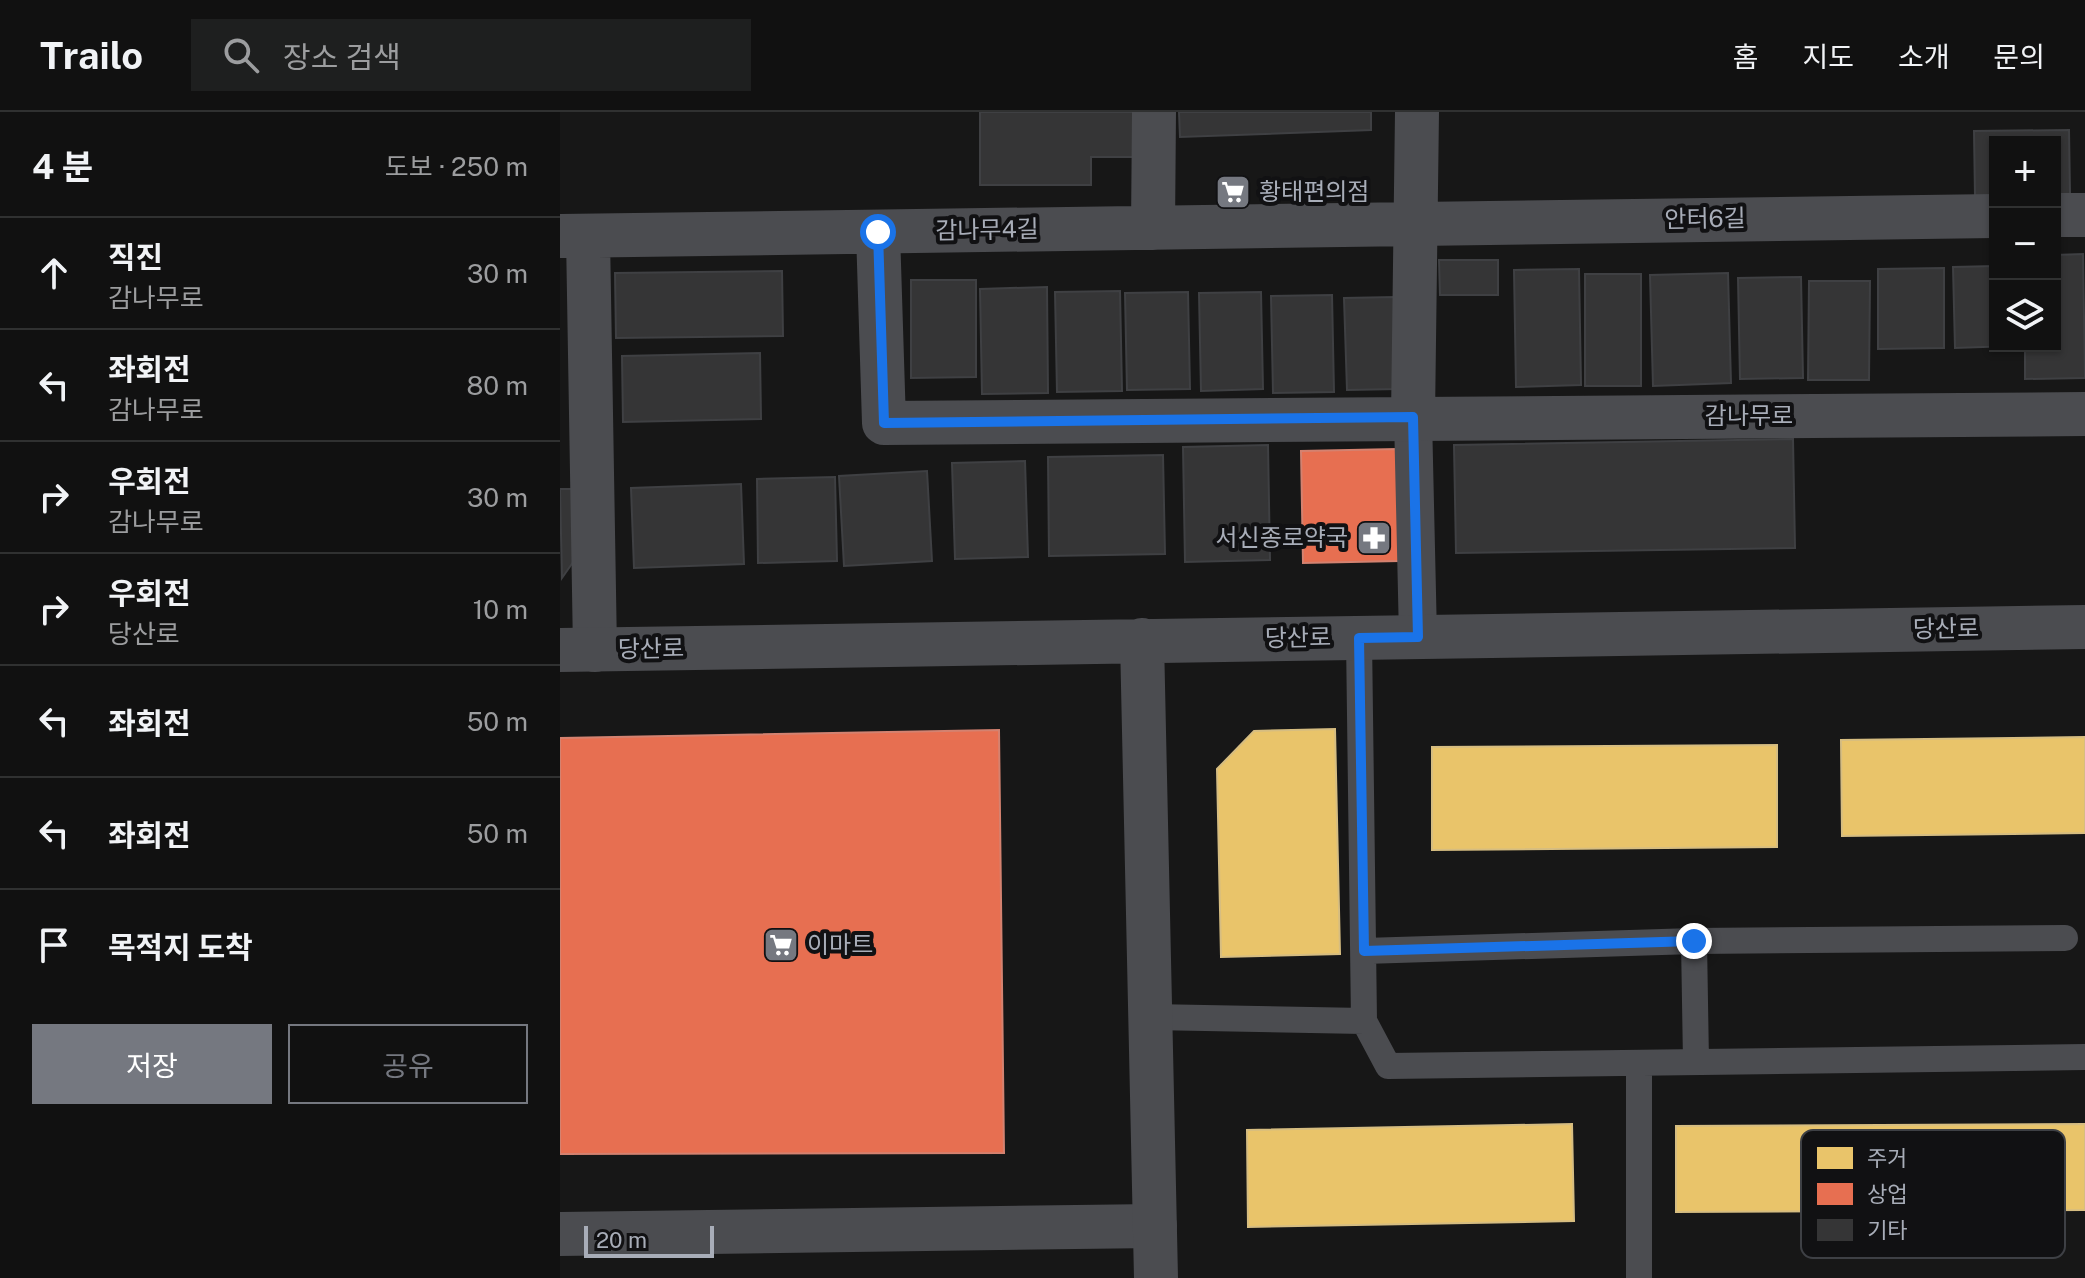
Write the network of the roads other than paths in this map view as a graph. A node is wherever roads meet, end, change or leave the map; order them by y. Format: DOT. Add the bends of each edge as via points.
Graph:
graph roads {
  1 [pos="1154,112"];
  2 [pos="1417,112"];
  3 [pos="2061,215"];
  4 [pos="2085,215"];
  5 [pos="1989,216"];
  6 [pos="1414,222"];
  7 [pos="1153,228"];
  8 [pos="878,232"];
  9 [pos="574,236"];
  10 [pos="2085,414"];
  11 [pos="1413,417"];
  12 [pos="2085,627"];
  13 [pos="1418,637"];
  14 [pos="1359,638"];
  15 [pos="1142,640"];
  16 [pos="578,650"];
  17 [pos="2065,938"];
  18 [pos="1694,941"];
  19 [pos="1364,951"];
  20 [pos="1151,1017"];
  21 [pos="1364,1021"];
  22 [pos="2085,1057"];
  23 [pos="1696,1062"];
  24 [pos="1639,1064"];
  25 [pos="1155,1226"];
  26 [pos="560,1234"];
  27 [pos="1156,1278"];
  28 [pos="1639,1278"];
  1 -- 7 [label="street"];
  2 -- 6 [label="street"];
  3 -- 4 [label="street"];
  5 -- 6 [label="street, 안터6길"];
  6 -- 7 [label="street, 감나무4길"];
  6 -- 11 [label="street"];
  7 -- 8 [label="street, 감나무4길"];
  8 -- 9 [label="street, 감나무4길"];
  8 -- 11 [label="street, 감나무로" via="884,423"];
  9 -- 16 [label="street"];
  10 -- 11 [label="street, 감나무로"];
  11 -- 13 [label="street"];
  12 -- 13 [label="street, 당산로"];
  13 -- 14 [label="street, 당산로"];
  14 -- 15 [label="street, 당산로"];
  14 -- 19 [label="lane"];
  15 -- 16 [label="street, 당산로"];
  15 -- 20 [label="street"];
  17 -- 18 [label="lane"];
  18 -- 19 [label="lane"];
  18 -- 23 [label="lane"];
  19 -- 21 [label="lane"];
  20 -- 21 [label="lane"];
  20 -- 25 [label="street"];
  21 -- 24 [label="lane" via="1388,1066"];
  22 -- 23 [label="lane"];
  23 -- 24 [label="lane"];
  24 -- 28 [label="lane"];
  25 -- 26 [label="street"];
  25 -- 27 [label="street"];
}
